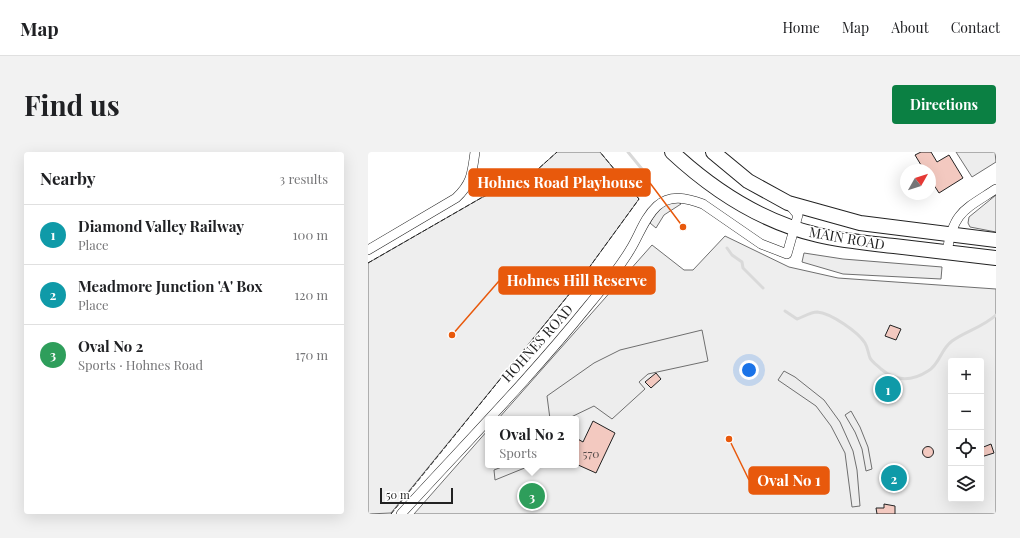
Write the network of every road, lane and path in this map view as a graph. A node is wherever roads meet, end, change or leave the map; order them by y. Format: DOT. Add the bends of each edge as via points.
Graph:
graph roads {
  1 [pos="475,152"];
  2 [pos="672,152"];
  3 [pos="713,152"];
  4 [pos="996,189"];
  5 [pos="788,203"];
  6 [pos="795,228"];
  7 [pos="949,235"];
  8 [pos="996,240"];
  9 [pos="368,250"];
  10 [pos="947,252"];
  11 [pos="996,258"];
  12 [pos="490,416"];
  13 [pos="485,422"];
  14 [pos="401,514"];
  1 -- 9 [label="street" via="471,177 466,188 456,198"];
  2 -- 6 [label="main road, MAIN ROAD" via="724,194 765,217"];
  3 -- 5 [label="main road, MAIN ROAD" via="748,181"];
  4 -- 7 [label="street" via="959,216"];
  5 -- 6 [label="street, HOHNES ROAD" via="798,215"];
  5 -- 7 [label="main road, MAIN ROAD" via="860,223"];
  6 -- 10 [label="main road, MAIN ROAD" via="844,240"];
  6 -- 12 [label="street, HOHNES ROAD" via="787,254 761,244 703,204 681,198 663,202 649,216 630,250 603,288"];
  7 -- 8 [label="main road, MAIN ROAD"];
  7 -- 10 [label="street"];
  10 -- 11 [label="main road, MAIN ROAD"];
  13 -- 14 [label="street, HOHNES ROAD"];
}
